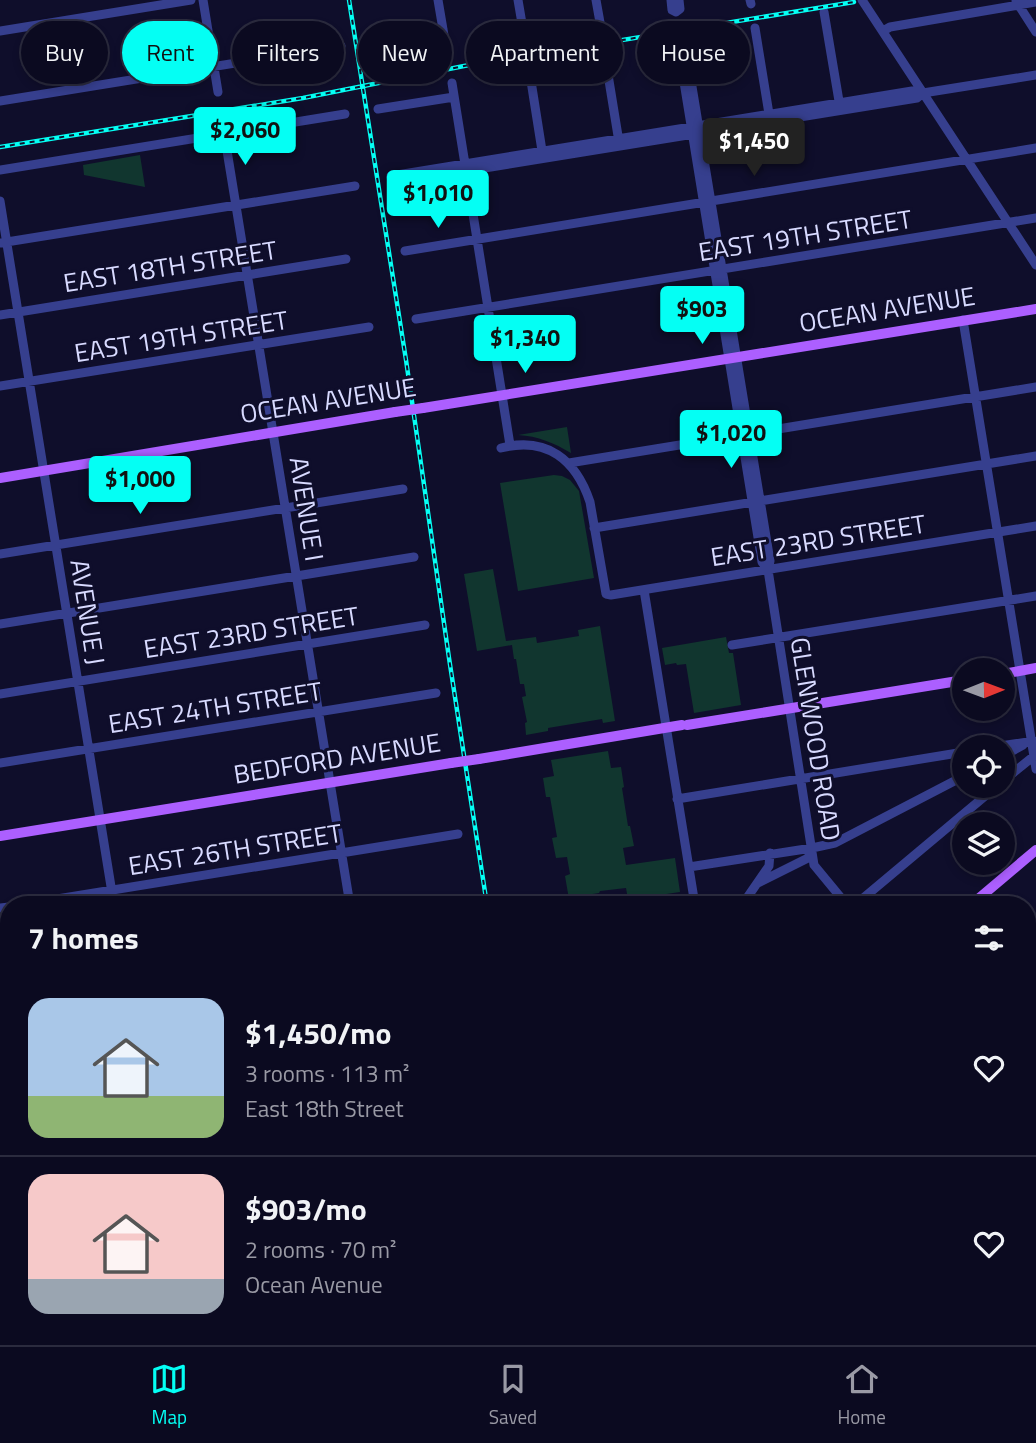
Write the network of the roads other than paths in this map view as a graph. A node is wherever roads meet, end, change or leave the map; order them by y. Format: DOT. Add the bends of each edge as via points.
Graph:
graph roads {
  1 [pos="191,0"];
  2 [pos="203,0"];
  3 [pos="438,0"];
  4 [pos="518,0"];
  5 [pos="596,0"];
  6 [pos="671,0"];
  7 [pos="679,0"];
  8 [pos="862,0"];
  9 [pos="1036,2"];
  10 [pos="1017,3"];
  11 [pos="824,12"];
  12 [pos="206,21"];
  13 [pos="442,21"];
  14 [pos="522,21"];
  15 [pos="600,21"];
  16 [pos="755,28"];
  17 [pos="0,31"];
  18 [pos="883,31"];
  19 [pos="1036,32"];
  20 [pos="1036,75"];
  21 [pos="122,81"];
  22 [pos="452,83"];
  23 [pos="217,84"];
  24 [pos="532,84"];
  25 [pos="610,84"];
  26 [pos="688,84"];
  27 [pos="218,92"];
  28 [pos="923,93"];
  29 [pos="454,97"];
  30 [pos="0,101"];
  31 [pos="840,107"];
  32 [pos="378,109"];
  33 [pos="345,114"];
  34 [pos="769,118"];
  35 [pos="222,120"];
  36 [pos="696,130"];
  37 [pos="224,134"];
  38 [pos="619,142"];
  39 [pos="1036,148"];
  40 [pos="543,155"];
  41 [pos="967,159"];
  42 [pos="465,167"];
  43 [pos="0,170"];
  44 [pos="355,186"];
  45 [pos="0,201"];
  46 [pos="707,201"];
  47 [pos="236,205"];
  48 [pos="1036,218"];
  49 [pos="1008,223"];
  50 [pos="477,238"];
  51 [pos="3,242"];
  52 [pos="405,251"];
  53 [pos="346,259"];
  54 [pos="1036,265"];
  55 [pos="718,270"];
  56 [pos="248,275"];
  57 [pos="488,307"];
  58 [pos="1036,309"];
  59 [pos="18,312"];
  60 [pos="0,315"];
  61 [pos="416,319"];
  62 [pos="963,320"];
  63 [pos="369,327"];
  64 [pos="259,344"];
  65 [pos="732,357"];
  66 [pos="29,382"];
  67 [pos="0,386"];
  68 [pos="1036,387"];
  69 [pos="502,395"];
  70 [pos="975,396"];
  71 [pos="273,432"];
  72 [pos="745,434"];
  73 [pos="1036,456"];
  74 [pos="569,463"];
  75 [pos="986,464"];
  76 [pos="44,471"];
  77 [pos="0,478"];
  78 [pos="403,489"];
  79 [pos="756,502"];
  80 [pos="286,508"];
  81 [pos="1036,526"];
  82 [pos="594,528"];
  83 [pos="998,532"];
  84 [pos="56,545"];
  85 [pos="0,554"];
  86 [pos="414,557"];
  87 [pos="768,569"];
  88 [pos="297,576"];
  89 [pos="644,590"];
  90 [pos="1036,596"];
  91 [pos="1009,600"];
  92 [pos="67,613"];
  93 [pos="0,624"];
  94 [pos="425,625"];
  95 [pos="778,638"];
  96 [pos="308,644"];
  97 [pos="732,645"];
  98 [pos="1036,668"];
  99 [pos="1020,671"];
  100 [pos="1015,672"];
  101 [pos="78,681"];
  102 [pos="952,682"];
  103 [pos="436,693"];
  104 [pos="0,694"];
  105 [pos="789,708"];
  106 [pos="318,712"];
  107 [pos="666,728"];
  108 [pos="1034,741"];
  109 [pos="1015,744"];
  110 [pos="89,749"];
  111 [pos="1015,750"];
  112 [pos="952,754"];
  113 [pos="1034,756"];
  114 [pos="0,764"];
  115 [pos="1036,769"];
  116 [pos="1015,771"];
  117 [pos="800,779"];
  118 [pos="330,782"];
  119 [pos="952,782"];
  120 [pos="983,798"];
  121 [pos="677,799"];
  122 [pos="100,820"];
  123 [pos="458,834"];
  124 [pos="0,836"];
  125 [pos="812,848"];
  126 [pos="1036,850"];
  127 [pos="342,853"];
  128 [pos="770,853"];
  129 [pos="688,867"];
  130 [pos="758,883"];
  131 [pos="112,890"];
  132 [pos="75,896"];
  133 [pos="113,896"];
  134 [pos="349,896"];
  135 [pos="693,896"];
  136 [pos="749,896"];
  137 [pos="840,896"];
  138 [pos="866,896"];
  139 [pos="982,896"];
  1 -- 17 [label="street"];
  2 -- 12 [label="street"];
  3 -- 13 [label="street"];
  4 -- 14 [label="street"];
  5 -- 15 [label="street"];
  6 -- 7 [label="street" via="675,12 680,9"];
  8 -- 18 [label="street"];
  9 -- 10 [label="street"];
  10 -- 18 [label="street"];
  10 -- 19 [label="street"];
  11 -- 31 [label="street"];
  16 -- 34 [label="street"];
  18 -- 28 [label="street"];
  20 -- 28 [label="street"];
  21 -- 30 [label="street"];
  22 -- 29 [label="street"];
  23 -- 27 [label="street"];
  24 -- 40 [label="street"];
  25 -- 38 [label="street"];
  26 -- 36 [label="street, GLENWOOD ROAD"];
  28 -- 31 [label="street" via="912,91"];
  28 -- 41 [label="street"];
  29 -- 32 [label="street"];
  29 -- 42 [label="street"];
  31 -- 34 [label="street"];
  33 -- 37 [label="street"];
  34 -- 36 [label="street"];
  35 -- 37 [label="street, AVENUE I"];
  36 -- 38 [label="street"];
  36 -- 46 [label="street, GLENWOOD ROAD"];
  37 -- 43 [label="street"];
  37 -- 47 [label="street, AVENUE I"];
  38 -- 40 [label="street"];
  39 -- 41 [label="street"];
  40 -- 42 [label="street"];
  41 -- 46 [label="street"];
  41 -- 49 [label="street"];
  42 -- 42 [label="street" via="391,176 392,183"];
  42 -- 50 [label="street"];
  44 -- 47 [label="street"];
  45 -- 51 [label="street, AVENUE J"];
  46 -- 50 [label="street"];
  46 -- 55 [label="street, GLENWOOD ROAD"];
  47 -- 51 [label="street"];
  47 -- 56 [label="street, AVENUE I"];
  48 -- 49 [label="street, EAST 19TH STREET"];
  49 -- 54 [label="street"];
  49 -- 55 [label="street, EAST 19TH STREET"];
  50 -- 52 [label="street"];
  50 -- 57 [label="street"];
  51 -- 59 [label="street, AVENUE J"];
  53 -- 56 [label="street, EAST 18TH STREET"];
  55 -- 57 [label="street, EAST 19TH STREET"];
  55 -- 65 [label="street, GLENWOOD ROAD"];
  56 -- 59 [label="street, EAST 18TH STREET"];
  56 -- 64 [label="street, AVENUE I"];
  57 -- 61 [label="street, EAST 19TH STREET"];
  57 -- 69 [label="street"];
  58 -- 62 [label="main road, OCEAN AVENUE"];
  59 -- 60 [label="street, EAST 18TH STREET"];
  59 -- 66 [label="street, AVENUE J"];
  62 -- 65 [label="main road, OCEAN AVENUE"];
  62 -- 70 [label="street"];
  63 -- 64 [label="street, EAST 19TH STREET"];
  64 -- 66 [label="street, EAST 19TH STREET"];
  64 -- 71 [label="street, AVENUE I"];
  65 -- 69 [label="main road, OCEAN AVENUE"];
  65 -- 72 [label="street, GLENWOOD ROAD"];
  66 -- 67 [label="street, EAST 19TH STREET"];
  66 -- 76 [label="street, AVENUE J"];
  68 -- 70 [label="street"];
  69 -- 71 [label="main road, OCEAN AVENUE, bridge"];
  69 -- 74 [label="street" via="506,447 541,448"];
  70 -- 72 [label="street"];
  70 -- 75 [label="street"];
  71 -- 76 [label="main road, OCEAN AVENUE"];
  71 -- 80 [label="street, AVENUE I"];
  72 -- 74 [label="street"];
  72 -- 79 [label="street, GLENWOOD ROAD"];
  73 -- 75 [label="street"];
  74 -- 82 [label="street" via="586,491"];
  75 -- 79 [label="street"];
  75 -- 83 [label="street"];
  76 -- 77 [label="main road, OCEAN AVENUE"];
  76 -- 84 [label="street, AVENUE J"];
  78 -- 80 [label="street"];
  79 -- 82 [label="street"];
  79 -- 87 [label="street, GLENWOOD ROAD"];
  80 -- 84 [label="street"];
  80 -- 88 [label="street, AVENUE I"];
  81 -- 83 [label="street, EAST 23RD STREET"];
  82 -- 89 [label="street, EAST 23RD STREET" via="606,594"];
  83 -- 87 [label="street, EAST 23RD STREET"];
  83 -- 91 [label="street"];
  84 -- 85 [label="street"];
  84 -- 92 [label="street, AVENUE J"];
  86 -- 88 [label="street"];
  87 -- 89 [label="street, EAST 23RD STREET"];
  87 -- 95 [label="street, GLENWOOD ROAD"];
  88 -- 92 [label="street"];
  88 -- 96 [label="street, AVENUE I"];
  89 -- 107 [label="street"];
  90 -- 91 [label="street"];
  91 -- 95 [label="street"];
  91 -- 99 [label="street"];
  92 -- 93 [label="street"];
  92 -- 101 [label="street, AVENUE J"];
  94 -- 96 [label="street, EAST 23RD STREET"];
  95 -- 97 [label="street"];
  95 -- 105 [label="street, GLENWOOD ROAD"];
  96 -- 101 [label="street, EAST 23RD STREET"];
  96 -- 106 [label="street, AVENUE I"];
  98 -- 99 [label="main road"];
  99 -- 100 [label="main road"];
  99 -- 108 [label="street"];
  101 -- 104 [label="street, EAST 23RD STREET"];
  101 -- 110 [label="street, AVENUE J"];
  102 -- 105 [label="main road, BEDFORD AVENUE"];
  103 -- 106 [label="street, EAST 24TH STREET"];
  105 -- 107 [label="main road, BEDFORD AVENUE"];
  105 -- 117 [label="street, GLENWOOD ROAD"];
  106 -- 110 [label="street, EAST 24TH STREET"];
  106 -- 118 [label="street, AVENUE I"];
  107 -- 118 [label="main road, BEDFORD AVENUE, bridge"];
  107 -- 121 [label="street"];
  108 -- 109 [label="street"];
  108 -- 111 [label="street"];
  108 -- 113 [label="street"];
  110 -- 114 [label="street, EAST 24TH STREET"];
  110 -- 122 [label="street, AVENUE J"];
  112 -- 117 [label="street"];
  113 -- 115 [label="street"];
  113 -- 116 [label="street"];
  117 -- 121 [label="street"];
  117 -- 125 [label="street, GLENWOOD ROAD"];
  118 -- 122 [label="main road, BEDFORD AVENUE"];
  118 -- 127 [label="street, AVENUE I"];
  119 -- 125 [label="street" via="835,843"];
  120 -- 138 [label="street"];
  121 -- 129 [label="street"];
  122 -- 124 [label="main road, BEDFORD AVENUE"];
  122 -- 131 [label="street, AVENUE J"];
  123 -- 127 [label="street, EAST 26TH STREET"];
  125 -- 128 [label="street"];
  125 -- 130 [label="street" via="808,858"];
  125 -- 137 [label="street, GLENWOOD ROAD" via="814,865"];
  126 -- 139 [label="main road"];
  127 -- 131 [label="street, EAST 26TH STREET"];
  127 -- 134 [label="street, AVENUE I"];
  128 -- 129 [label="street"];
  128 -- 130 [label="street" via="769,866"];
  129 -- 135 [label="street"];
  130 -- 136 [label="street"];
  131 -- 132 [label="street, EAST 26TH STREET"];
  131 -- 133 [label="street, AVENUE J"];
}
